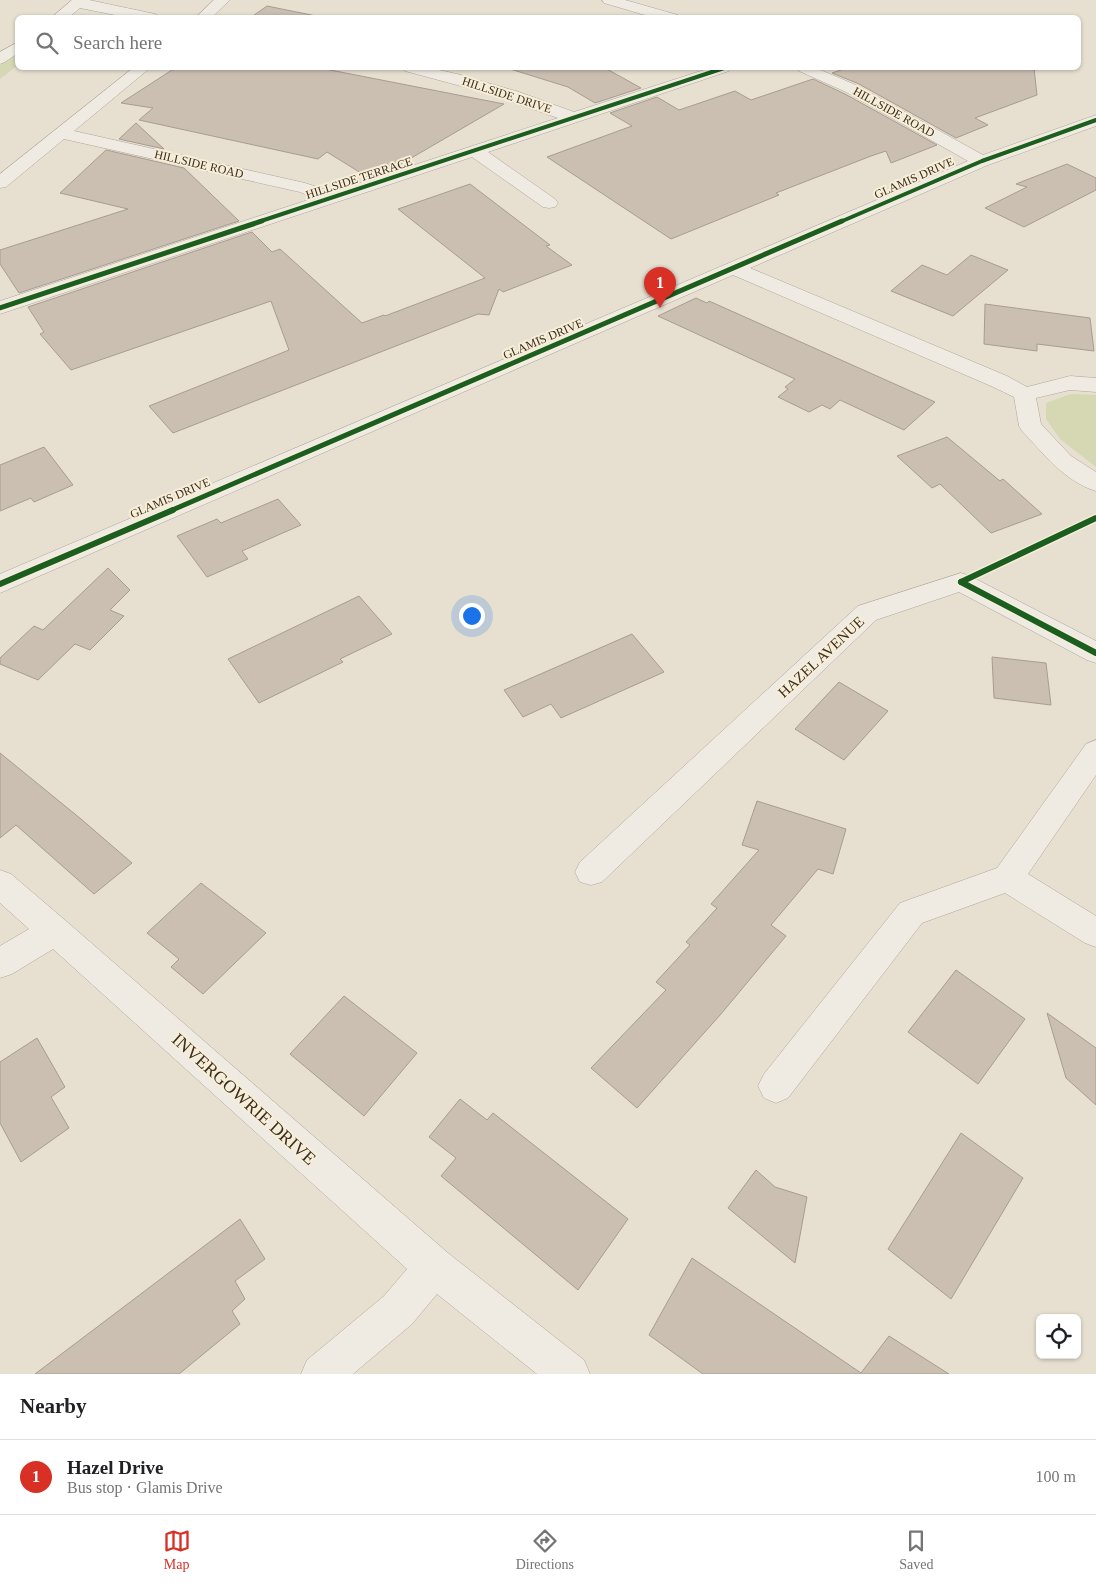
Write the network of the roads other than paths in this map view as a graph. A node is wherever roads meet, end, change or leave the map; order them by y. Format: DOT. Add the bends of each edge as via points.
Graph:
graph roads {
  1 [pos="223,0"];
  2 [pos="609,0"];
  3 [pos="80,2"];
  4 [pos="62,15"];
  5 [pos="140,15"];
  6 [pos="206,15"];
  7 [pos="663,15"];
  8 [pos="15,48"];
  9 [pos="0,59"];
  10 [pos="140,70"];
  11 [pos="418,70"];
  12 [pos="718,70"];
  13 [pos="809,70"];
  14 [pos="574,118"];
  15 [pos="1096,120"];
  16 [pos="63,134"];
  17 [pos="475,151"];
  18 [pos="982,161"];
  19 [pos="0,183"];
  20 [pos="333,199"];
  21 [pos="548,203"];
  22 [pos="735,269"];
  23 [pos="0,308"];
  24 [pos="1096,385"];
  25 [pos="1024,394"];
  26 [pos="1096,483"];
  27 [pos="0,584"];
  28 [pos="1096,653"];
  29 [pos="1096,752"];
  30 [pos="591,872"];
  31 [pos="1008,878"];
  32 [pos="0,884"];
  33 [pos="55,930"];
  34 [pos="1096,933"];
  35 [pos="0,963"];
  36 [pos="776,1086"];
  37 [pos="434,1267"];
  38 [pos="321,1374"];
  39 [pos="570,1374"];
  1 -- 6 [label="street"];
  2 -- 7 [label="street"];
  3 -- 4 [label="street"];
  3 -- 5 [label="street"];
  8 -- 9 [label="street"];
  10 -- 16 [label="street"];
  11 -- 14 [label="street, HILLSIDE DRIVE" via="486,86"];
  12 -- 14 [label="street, HILLSIDE TERRACE"];
  13 -- 18 [label="street, HILLSIDE ROAD" via="852,89"];
  14 -- 17 [label="street, HILLSIDE TERRACE"];
  15 -- 18 [label="street, GLAMIS DRIVE"];
  16 -- 19 [label="street"];
  16 -- 20 [label="street, HILLSIDE ROAD" via="305,188"];
  17 -- 20 [label="street, HILLSIDE TERRACE"];
  17 -- 21 [label="street"];
  18 -- 22 [label="street, GLAMIS DRIVE"];
  20 -- 23 [label="street, HILLSIDE TERRACE"];
  22 -- 25 [label="street"];
  22 -- 27 [label="street, GLAMIS DRIVE"];
  24 -- 25 [label="street" via="1070,383"];
  25 -- 26 [label="street" via="1030,426 1063,462"];
  28 -- 30 [label="street, HAZEL AVENUE" via="960,582 867,613"];
  29 -- 31 [label="street"];
  31 -- 34 [label="street"];
  31 -- 36 [label="street" via="911,913"];
  32 -- 33 [label="street, INVERGOWRIE DRIVE"];
  33 -- 35 [label="street"];
  33 -- 37 [label="street, INVERGOWRIE DRIVE"];
  37 -- 38 [label="street" via="398,1310"];
  37 -- 39 [label="street, INVERGOWRIE DRIVE"];
}
